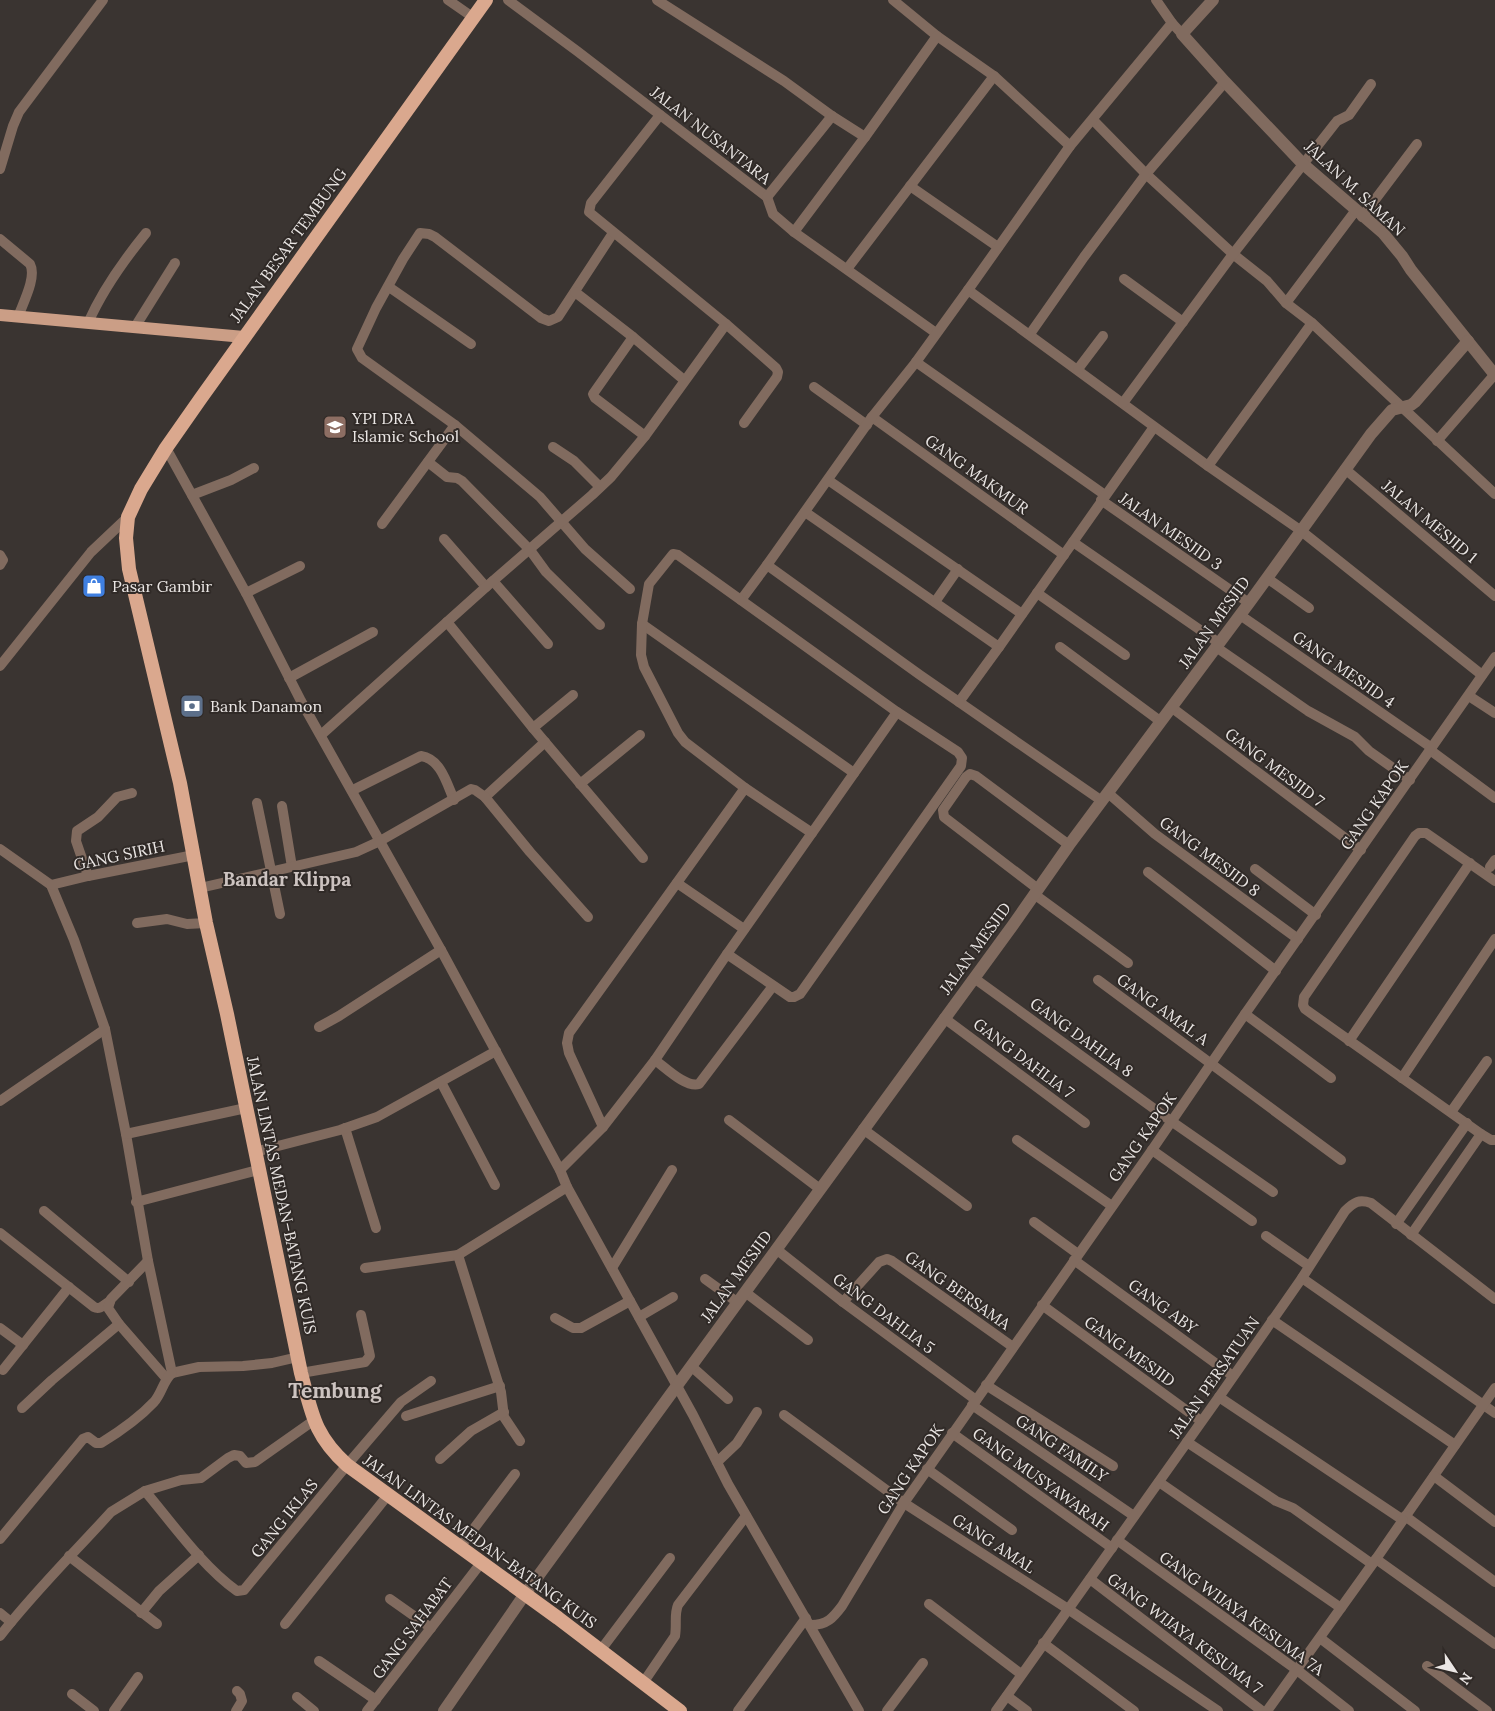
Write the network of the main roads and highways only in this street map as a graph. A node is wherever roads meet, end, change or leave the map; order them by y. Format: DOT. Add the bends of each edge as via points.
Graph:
graph roads {
  1 [pos="486,0"];
  2 [pos="0,315"];
  3 [pos="244,337"];
  4 [pos="128,517"];
  5 [pos="680,1711"];
  1 -- 3 [label="highway, JALAN BESAR TEMBUNG"];
  2 -- 3 [label="main road"];
  3 -- 4 [label="highway, JALAN BESAR TEMBUNG" via="166,448"];
  4 -- 5 [label="highway, JALAN LINTAS MEDAN–BATANG KUIS" via="129,569 180,783 206,923 300,1373 313,1421 323,1440 347,1465"];
}
